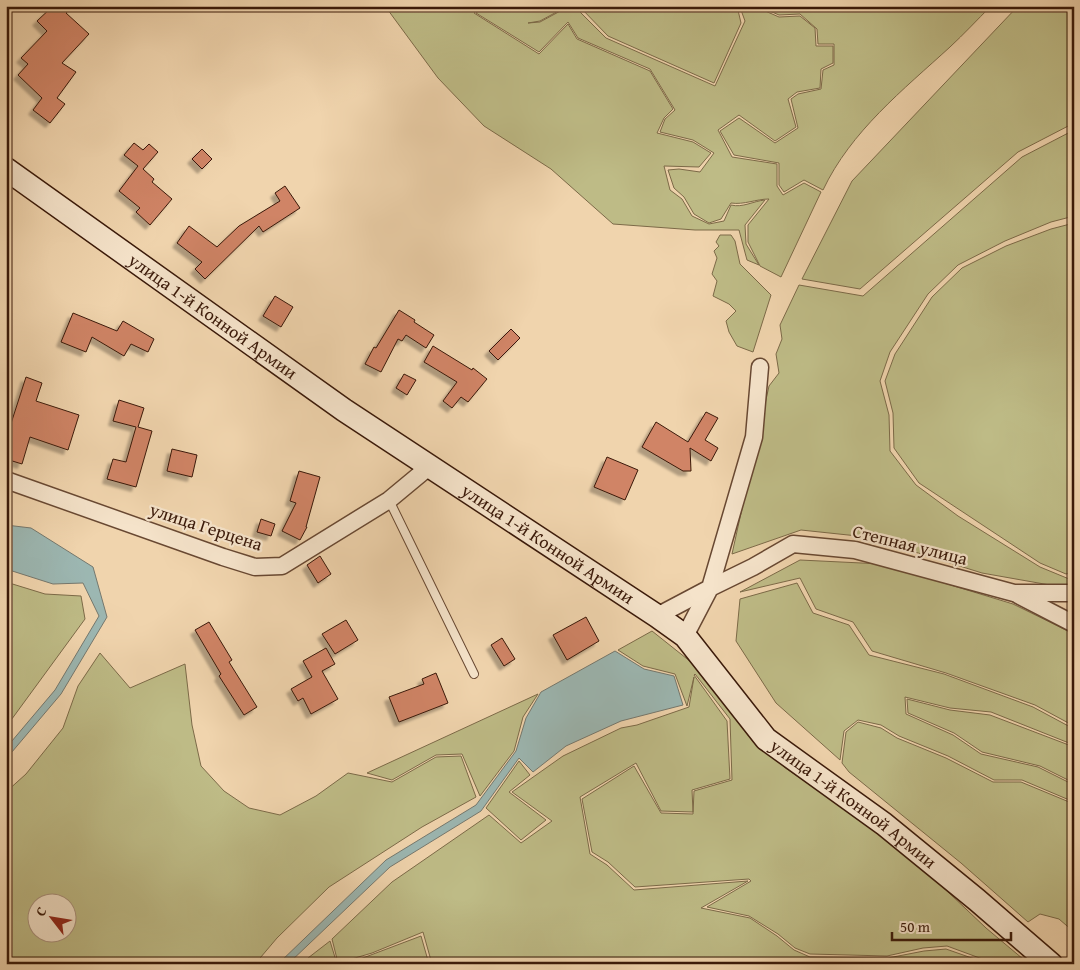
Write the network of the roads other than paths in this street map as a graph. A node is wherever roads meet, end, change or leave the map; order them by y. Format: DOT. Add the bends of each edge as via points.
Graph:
graph roads {
  1 [pos="6,169"];
  2 [pos="760,368"];
  3 [pos="430,466"];
  4 [pos="6,480"];
  5 [pos="389,500"];
  6 [pos="710,588"];
  7 [pos="1014,593"];
  8 [pos="1074,594"];
  9 [pos="657,616"];
  10 [pos="1074,624"];
  11 [pos="685,636"];
  12 [pos="474,674"];
  13 [pos="1051,964"];
  1 -- 3 [label="main road, улица 1-й Конной Армии" via="344,410"];
  2 -- 6 [label="street" via="754,438"];
  3 -- 5 [label="street, улица Герцена"];
  3 -- 9 [label="main road, улица 1-й Конной Армии"];
  4 -- 5 [label="street, улица Герцена" via="255,567 282,566"];
  5 -- 12 [label="lane"];
  6 -- 7 [label="street, Степная улица" via="793,544 854,550"];
  6 -- 9 [label="street, Степная улица"];
  6 -- 11 [label="street"];
  7 -- 8 [label="street, Степная улица"];
  7 -- 10 [label="street"];
  9 -- 11 [label="main road, улица 1-й Конной Армии"];
  11 -- 13 [label="main road, улица 1-й Конной Армии" via="766,739 884,824"];
}
